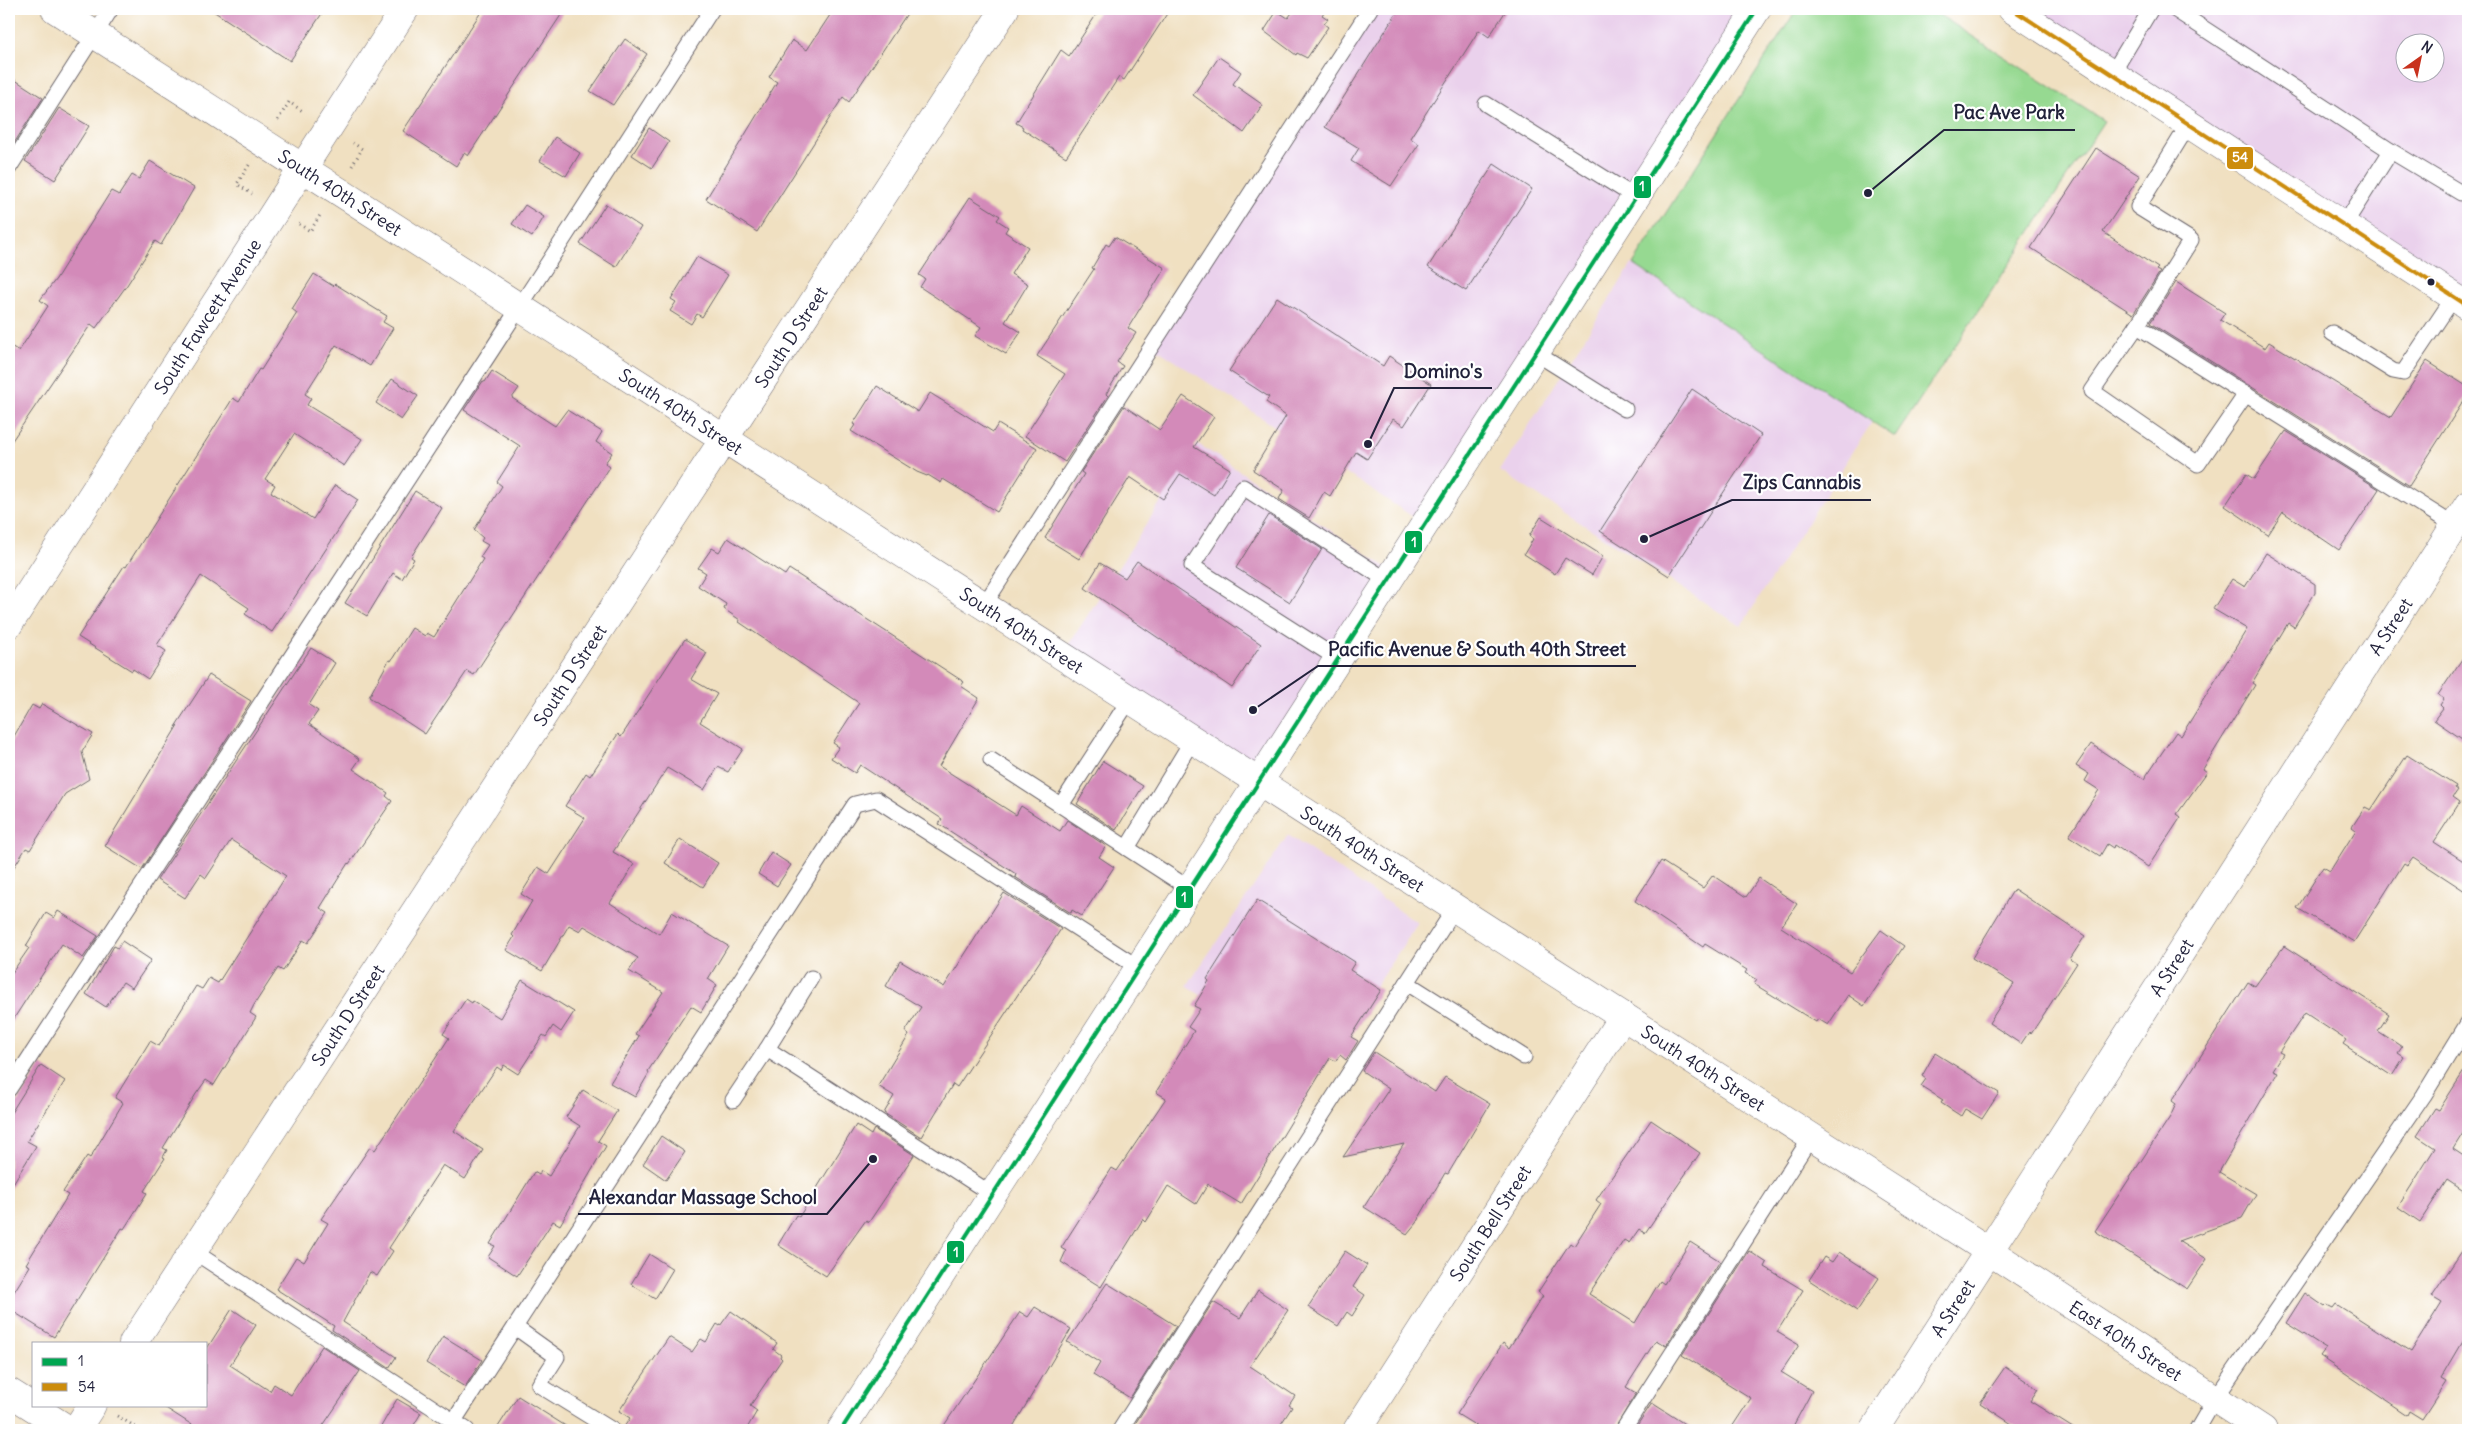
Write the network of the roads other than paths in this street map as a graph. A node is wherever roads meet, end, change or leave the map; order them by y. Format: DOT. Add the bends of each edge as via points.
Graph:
graph roads {
  1 [pos="55,9"];
  2 [pos="111,9"];
  3 [pos="405,9"];
  4 [pos="712,9"];
  5 [pos="1005,9"];
  6 [pos="1370,9"];
  7 [pos="1757,9"];
  8 [pos="2012,9"];
  9 [pos="2151,9"];
  10 [pos="2174,9"];
  11 [pos="95,34"];
  12 [pos="2112,74"];
  13 [pos="1486,104"];
  14 [pos="2189,124"];
  15 [pos="2391,151"];
  16 [pos="9,168"];
  17 [pos="303,168"];
  18 [pos="2461,192"];
  19 [pos="1634,197"];
  20 [pos="2344,225"];
  21 [pos="2461,302"];
  22 [pos="520,307"];
  23 [pos="2137,326"];
  24 [pos="2332,333"];
  25 [pos="1534,352"];
  26 [pos="2246,394"];
  27 [pos="1625,409"];
  28 [pos="724,438"];
  29 [pos="2462,515"];
  30 [pos="1388,580"];
  31 [pos="984,605"];
  32 [pos="9,624"];
  33 [pos="1338,659"];
  34 [pos="1130,699"];
  35 [pos="1193,740"];
  36 [pos="991,760"];
  37 [pos="1259,782"];
  38 [pos="1061,805"];
  39 [pos="1127,848"];
  40 [pos="1190,889"];
  41 [pos="1455,908"];
  42 [pos="1139,968"];
  43 [pos="811,978"];
  44 [pos="1407,983"];
  45 [pos="1623,1016"];
  46 [pos="2468,1023"];
  47 [pos="767,1049"];
  48 [pos="1524,1057"];
  49 [pos="9,1089"];
  50 [pos="733,1100"];
  51 [pos="1811,1137"];
  52 [pos="993,1195"];
  53 [pos="193,1251"];
  54 [pos="1989,1251"];
  55 [pos="515,1327"];
  56 [pos="134,1342"];
  57 [pos="9,1392"];
  58 [pos="2215,1399"];
  59 [pos="104,1410"];
  60 [pos="451,1426"];
  61 [pos="69,1430"];
  62 [pos="76,1430"];
  63 [pos="467,1430"];
  64 [pos="612,1430"];
  65 [pos="841,1430"];
  66 [pos="1120,1430"];
  67 [pos="1357,1430"];
  68 [pos="1623,1430"];
  69 [pos="1874,1430"];
  70 [pos="2197,1430"];
  71 [pos="2263,1430"];
  1 -- 11 [label="street, South 40th Street"];
  2 -- 11 [label="lane"];
  3 -- 17 [label="street, South Fawcett Avenue"];
  4 -- 22 [label="lane"];
  5 -- 28 [label="street, South D Street"];
  6 -- 31 [label="lane"];
  7 -- 19 [label="street"];
  8 -- 12 [label="street"];
  9 -- 12 [label="lane"];
  10 -- 15 [label="lane"];
  11 -- 16 [label="lane"];
  11 -- 17 [label="street, South 40th Street"];
  12 -- 14 [label="street"];
  13 -- 19 [label="lane"];
  14 -- 20 [label="street"];
  14 -- 23 [label="lane" via="2138,207 2191,240"];
  15 -- 18 [label="lane"];
  15 -- 20 [label="lane"];
  17 -- 22 [label="street, South 40th Street"];
  17 -- 32 [label="street, South Fawcett Avenue"];
  19 -- 25 [label="street"];
  20 -- 21 [label="street"];
  21 -- 24 [label="lane" via="2403,373 2393,371"];
  22 -- 28 [label="street, South 40th Street"];
  22 -- 49 [label="lane"];
  23 -- 26 [label="lane"];
  23 -- 26 [label="lane" via="2092,391 2198,464"];
  25 -- 27 [label="lane"];
  25 -- 30 [label="street"];
  26 -- 29 [label="lane"];
  28 -- 31 [label="street, South 40th Street"];
  28 -- 53 [label="street, South D Street"];
  29 -- 54 [label="street, A Street"];
  30 -- 33 [label="street"];
  30 -- 33 [label="lane" via="1243,487 1192,566"];
  31 -- 34 [label="street, South 40th Street"];
  33 -- 37 [label="street"];
  34 -- 35 [label="street, South 40th Street"];
  34 -- 38 [label="lane"];
  35 -- 37 [label="street, South 40th Street"];
  35 -- 39 [label="lane"];
  36 -- 38 [label="lane"];
  37 -- 40 [label="street"];
  37 -- 41 [label="street, South 40th Street"];
  38 -- 39 [label="lane"];
  39 -- 40 [label="lane"];
  40 -- 42 [label="street"];
  41 -- 44 [label="lane"];
  41 -- 45 [label="street, South 40th Street"];
  42 -- 52 [label="street"];
  42 -- 55 [label="lane" via="876,799 855,804"];
  43 -- 47 [label="lane"];
  44 -- 48 [label="lane"];
  44 -- 66 [label="lane"];
  45 -- 51 [label="street, South 40th Street"];
  45 -- 67 [label="street, South Bell Street"];
  46 -- 58 [label="lane" via="2424,1095"];
  47 -- 50 [label="lane"];
  47 -- 52 [label="lane"];
  51 -- 54 [label="street, South 40th Street"];
  51 -- 68 [label="lane"];
  52 -- 65 [label="street"];
  53 -- 56 [label="street, South D Street"];
  53 -- 60 [label="lane"];
  54 -- 58 [label="street, East 40th Street"];
  54 -- 69 [label="street, A Street"];
  55 -- 60 [label="lane"];
  55 -- 64 [label="lane" via="557,1357 539,1385"];
  57 -- 61 [label="street"];
  58 -- 70 [label="lane"];
  58 -- 71 [label="street, East 40th Street"];
  59 -- 62 [label="street"];
  60 -- 63 [label="lane"];
}
